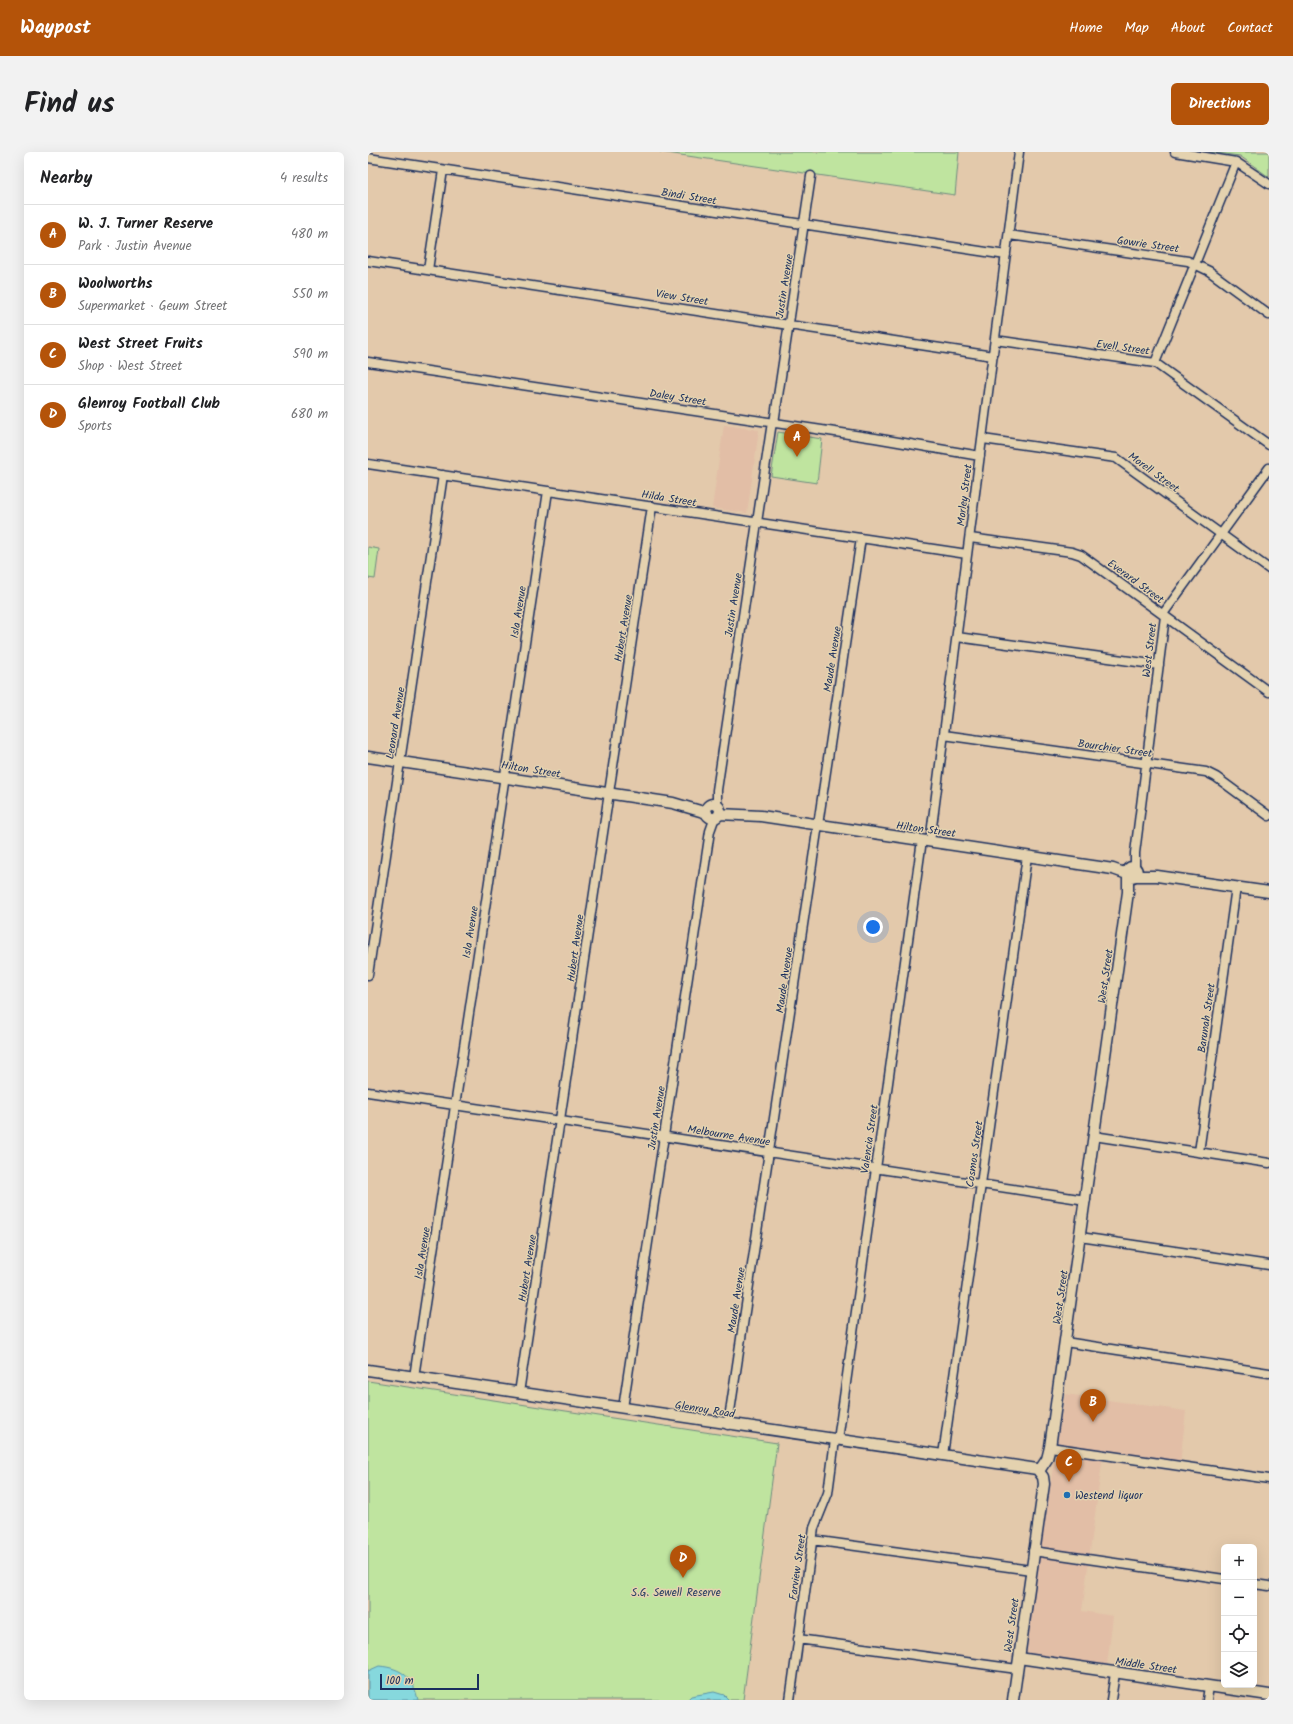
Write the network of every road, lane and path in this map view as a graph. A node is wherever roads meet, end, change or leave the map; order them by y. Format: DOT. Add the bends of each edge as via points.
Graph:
graph roads {
  1 [pos="1019,152"];
  2 [pos="1175,152"];
  3 [pos="368,158"];
  4 [pos="1236,162"];
  5 [pos="443,170"];
  6 [pos="811,176"];
  7 [pos="1269,184"];
  8 [pos="804,224"];
  9 [pos="1009,235"];
  10 [pos="1006,254"];
  11 [pos="368,261"];
  12 [pos="1195,264"];
  13 [pos="428,270"];
  14 [pos="1269,315"];
  15 [pos="789,325"];
  16 [pos="995,340"];
  17 [pos="993,356"];
  18 [pos="369,361"];
  19 [pos="1155,363"];
  20 [pos="773,423"];
  21 [pos="982,439"];
  22 [pos="1269,445"];
  23 [pos="980,456"];
  24 [pos="368,464"];
  25 [pos="1269,468"];
  26 [pos="444,475"];
  27 [pos="548,491"];
  28 [pos="652,506"];
  29 [pos="757,522"];
  30 [pos="1221,534"];
  31 [pos="861,538"];
  32 [pos="970,538"];
  33 [pos="968,554"];
  34 [pos="1269,569"];
  35 [pos="1164,615"];
  36 [pos="957,637"];
  37 [pos="1159,665"];
  38 [pos="1269,692"];
  39 [pos="944,735"];
  40 [pos="368,757"];
  41 [pos="400,762"];
  42 [pos="1146,764"];
  43 [pos="505,778"];
  44 [pos="609,793"];
  45 [pos="713,811"];
  46 [pos="1269,816"];
  47 [pos="818,825"];
  48 [pos="926,841"];
  49 [pos="1027,856"];
  50 [pos="1132,872"];
  51 [pos="1236,887"];
  52 [pos="1269,892"];
  53 [pos="368,975"];
  54 [pos="368,1092"];
  55 [pos="455,1106"];
  56 [pos="560,1121"];
  57 [pos="1094,1136"];
  58 [pos="664,1137"];
  59 [pos="1199,1152"];
  60 [pos="769,1153"];
  61 [pos="1269,1163"];
  62 [pos="876,1169"];
  63 [pos="981,1184"];
  64 [pos="1086,1200"];
  65 [pos="1080,1237"];
  66 [pos="1269,1265"];
  67 [pos="1065,1342"];
  68 [pos="368,1370"];
  69 [pos="1269,1372"];
  70 [pos="414,1377"];
  71 [pos="519,1393"];
  72 [pos="623,1408"];
  73 [pos="728,1425"];
  74 [pos="836,1440"];
  75 [pos="1050,1447"];
  76 [pos="943,1455"];
  77 [pos="1038,1471"];
  78 [pos="1269,1479"];
  79 [pos="812,1540"];
  80 [pos="1034,1551"];
  81 [pos="1031,1570"];
  82 [pos="1221,1579"];
  83 [pos="1257,1584"];
  84 [pos="1269,1586"];
  85 [pos="798,1639"];
  86 [pos="1019,1658"];
  87 [pos="1017,1669"];
  88 [pos="1115,1672"];
  89 [pos="1209,1686"];
  90 [pos="1269,1696"];
  91 [pos="790,1700"];
  92 [pos="1013,1700"];
  93 [pos="1111,1700"];
  94 [pos="1207,1700"];
  1 -- 9 [label="street, Morley Street"];
  2 -- 4 [label="street"];
  3 -- 5 [label="street, Bindi Street"];
  4 -- 7 [label="street"];
  4 -- 12 [label="street"];
  5 -- 8 [label="street, Bindi Street"];
  5 -- 13 [label="street"];
  6 -- 8 [label="street, Justin Avenue"];
  8 -- 10 [label="street, Bindi Street"];
  8 -- 15 [label="street, Justin Avenue"];
  9 -- 10 [label="street, Morley Street"];
  9 -- 12 [label="street, Gowrie Street" via="1179,259"];
  10 -- 16 [label="street, Morley Street"];
  11 -- 13 [label="street, View Street"];
  12 -- 14 [label="street, Gowrie Street" via="1209,271"];
  12 -- 19 [label="street"];
  13 -- 15 [label="street, View Street"];
  15 -- 17 [label="street, View Street"];
  15 -- 20 [label="street, Justin Avenue"];
  16 -- 17 [label="street, Morley Street"];
  16 -- 19 [label="street, Evell Street"];
  17 -- 21 [label="street, Morley Street"];
  18 -- 20 [label="street, Daley Street"];
  19 -- 22 [label="street, Evell Street"];
  20 -- 23 [label="street, Daley Street"];
  20 -- 29 [label="street, Justin Avenue"];
  21 -- 23 [label="street, Morley Street"];
  21 -- 30 [label="street, Morell Street" via="1116,458"];
  23 -- 32 [label="street, Morley Street"];
  24 -- 26 [label="street, Hilda Street"];
  25 -- 30 [label="street, West Street"];
  26 -- 27 [label="street, Hilda Street"];
  26 -- 41 [label="street, Leonard Avenue"];
  27 -- 28 [label="street, Hilda Street"];
  27 -- 43 [label="street, Isla Avenue"];
  28 -- 29 [label="street, Hilda Street"];
  28 -- 44 [label="street, Hubert Avenue"];
  29 -- 31 [label="street, Hilda Street"];
  29 -- 45 [label="street, Justin Avenue"];
  30 -- 34 [label="street, Morell Street"];
  30 -- 35 [label="street, West Street"];
  31 -- 33 [label="street, Hilda Street"];
  31 -- 47 [label="street, Maude Avenue"];
  32 -- 33 [label="street, Morley Street"];
  32 -- 35 [label="street, Everard Street" via="1077,553"];
  33 -- 36 [label="street, Morley Street"];
  35 -- 37 [label="street, West Street"];
  35 -- 38 [label="street, Everard Street"];
  36 -- 37 [label="street"];
  36 -- 39 [label="street, Morley Street"];
  37 -- 42 [label="street, West Street"];
  39 -- 42 [label="street, Bourchier Street"];
  39 -- 48 [label="street, Morley Street"];
  40 -- 41 [label="street, Hilton Street"];
  41 -- 43 [label="street, Hilton Street"];
  41 -- 53 [label="street, Leonard Avenue"];
  42 -- 46 [label="street, Bourchier Street" via="1212,774"];
  42 -- 50 [label="street, West Street"];
  43 -- 44 [label="street, Hilton Street"];
  43 -- 55 [label="street, Isla Avenue"];
  44 -- 45 [label="street, Hilton Street"];
  44 -- 56 [label="street, Hubert Avenue"];
  45 -- 47 [label="street, Hilton Street"];
  45 -- 58 [label="street, Justin Avenue"];
  47 -- 48 [label="street, Hilton Street"];
  47 -- 60 [label="street, Maude Avenue"];
  48 -- 49 [label="street, Hilton Street"];
  48 -- 62 [label="street, Valencia Street"];
  49 -- 50 [label="street, Hilton Street"];
  49 -- 63 [label="street, Cosmos Street"];
  50 -- 51 [label="street, Hilton Street"];
  50 -- 57 [label="street, West Street"];
  51 -- 52 [label="street, Hilton Street"];
  51 -- 59 [label="street, Barunah Street"];
  54 -- 55 [label="street, Melbourne Avenue"];
  55 -- 56 [label="street, Melbourne Avenue"];
  55 -- 70 [label="street, Isla Avenue"];
  56 -- 58 [label="street, Melbourne Avenue"];
  56 -- 71 [label="street, Hubert Avenue"];
  57 -- 59 [label="street"];
  57 -- 64 [label="street, West Street"];
  58 -- 60 [label="street, Melbourne Avenue"];
  58 -- 72 [label="street, Justin Avenue"];
  59 -- 61 [label="street"];
  60 -- 62 [label="street, Melbourne Avenue"];
  60 -- 73 [label="street, Maude Avenue"];
  62 -- 63 [label="street, Melbourne Avenue"];
  62 -- 74 [label="street, Valencia Street"];
  63 -- 64 [label="street, Melbourne Avenue"];
  63 -- 76 [label="street, Cosmos Street"];
  64 -- 65 [label="street, West Street"];
  65 -- 66 [label="street"];
  65 -- 67 [label="street, West Street"];
  67 -- 69 [label="street"];
  67 -- 75 [label="street, West Street"];
  68 -- 70 [label="street, Glenroy Road"];
  70 -- 71 [label="street, Glenroy Road"];
  71 -- 72 [label="street, Glenroy Road"];
  72 -- 73 [label="street, Glenroy Road"];
  73 -- 74 [label="street, Glenroy Road"];
  74 -- 76 [label="street, Glenroy Road"];
  74 -- 79 [label="street, Farview Street" via="828,1493 815,1523"];
  75 -- 77 [label="street, West Street" via="1047,1459"];
  75 -- 78 [label="street"];
  76 -- 77 [label="street, Glenroy Road" via="1030,1467"];
  77 -- 80 [label="street, West Street" via="1044,1484"];
  79 -- 81 [label="street"];
  79 -- 85 [label="street, Farview Street"];
  80 -- 81 [label="street, West Street"];
  80 -- 82 [label="street"];
  81 -- 86 [label="street, West Street"];
  83 -- 84 [label="street"];
  85 -- 87 [label="street"];
  85 -- 91 [label="street, Farview Street"];
  86 -- 87 [label="street, West Street"];
  86 -- 88 [label="street, Middle Street"];
  87 -- 92 [label="street, West Street"];
  88 -- 89 [label="street, Middle Street"];
  88 -- 93 [label="street"];
  89 -- 90 [label="street, Middle Street"];
  89 -- 94 [label="street"];
}
